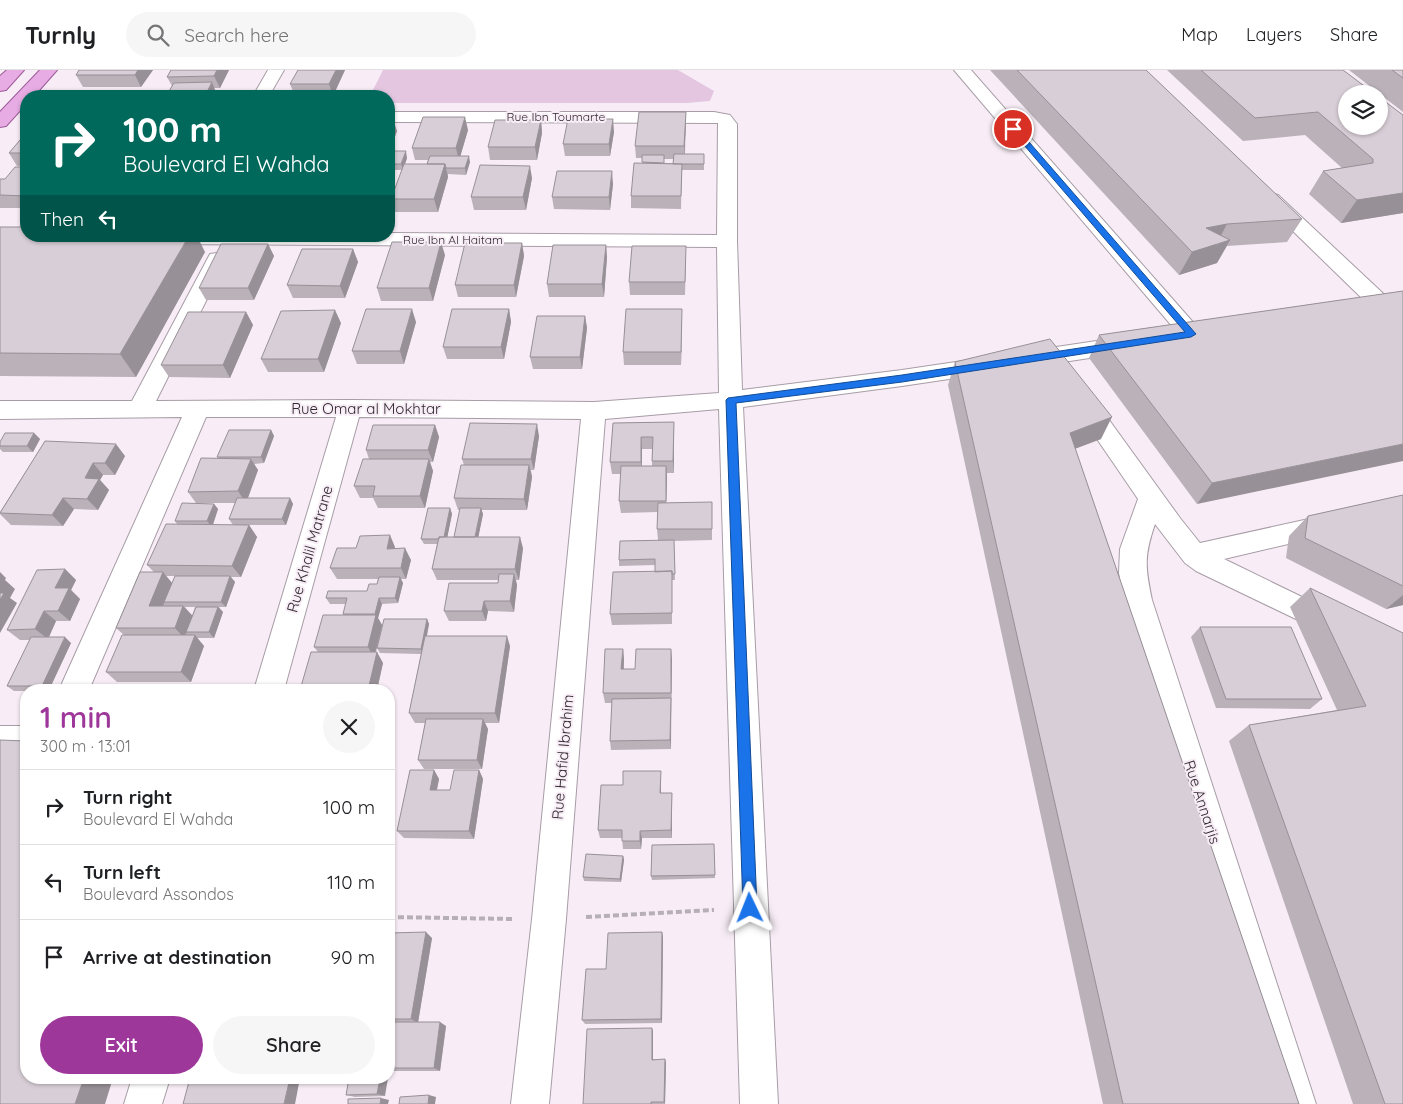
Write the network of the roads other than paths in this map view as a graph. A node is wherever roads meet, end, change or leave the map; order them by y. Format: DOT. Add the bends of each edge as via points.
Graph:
graph roads {
  1 [pos="16,70"];
  2 [pos="49,70"];
  3 [pos="276,70"];
  4 [pos="962,70"];
  5 [pos="0,86"];
  6 [pos="30,90"];
  7 [pos="264,90"];
  8 [pos="20,101"];
  9 [pos="395,117"];
  10 [pos="0,122"];
  11 [pos="1258,187"];
  12 [pos="395,240"];
  13 [pos="225,242"];
  14 [pos="727,242"];
  15 [pos="1403,300"];
  16 [pos="1381,304"];
  17 [pos="1352,308"];
  18 [pos="1050,356"];
  19 [pos="731,400"];
  20 [pos="350,408"];
  21 [pos="140,409"];
  22 [pos="198,409"];
  23 [pos="0,410"];
  24 [pos="594,411"];
  25 [pos="1151,498"];
  26 [pos="1346,521"];
  27 [pos="1194,555"];
  28 [pos="1349,632"];
  29 [pos="77,684"];
  30 [pos="272,684"];
  31 [pos="0,740"];
  32 [pos="20,740"];
  33 [pos="149,1084"];
  34 [pos="143,1104"];
  35 [pos="530,1104"];
  36 [pos="759,1104"];
  37 [pos="1297,1104"];
  1 -- 5 [label="main road"];
  2 -- 6 [label="main road"];
  3 -- 7 [label="street"];
  4 -- 18 [label="street, Rue Omar al Mokhtar" via="1201,332"];
  8 -- 10 [label="main road"];
  9 -- 14 [label="street, Rue Ibn Toumarte" via="724,118 728,124"];
  11 -- 16 [label="street"];
  12 -- 14 [label="street, Rue Ibn Al Haitam"];
  13 -- 21 [label="street"];
  14 -- 19 [label="street"];
  15 -- 16 [label="street"];
  16 -- 17 [label="street"];
  18 -- 19 [label="street, Rue Omar al Mokhtar"];
  18 -- 25 [label="street" via="1103,426"];
  19 -- 24 [label="street, Rue Omar al Mokhtar"];
  19 -- 36 [label="street"];
  20 -- 22 [label="street, Rue Omar al Mokhtar"];
  20 -- 24 [label="street, Rue Omar al Mokhtar"];
  20 -- 30 [label="street, Rue Khalil Matrane"];
  21 -- 22 [label="street, Rue Omar al Mokhtar"];
  21 -- 23 [label="street, Rue Omar al Mokhtar"];
  22 -- 29 [label="street"];
  24 -- 35 [label="street, Rue Hafid Ibrahim"];
  25 -- 27 [label="street"];
  25 -- 37 [label="street, Rue Annarjis" via="1133,549 1138,600"];
  26 -- 27 [label="street"];
  27 -- 28 [label="street"];
  31 -- 32 [label="street"];
  33 -- 34 [label="street"];
}
